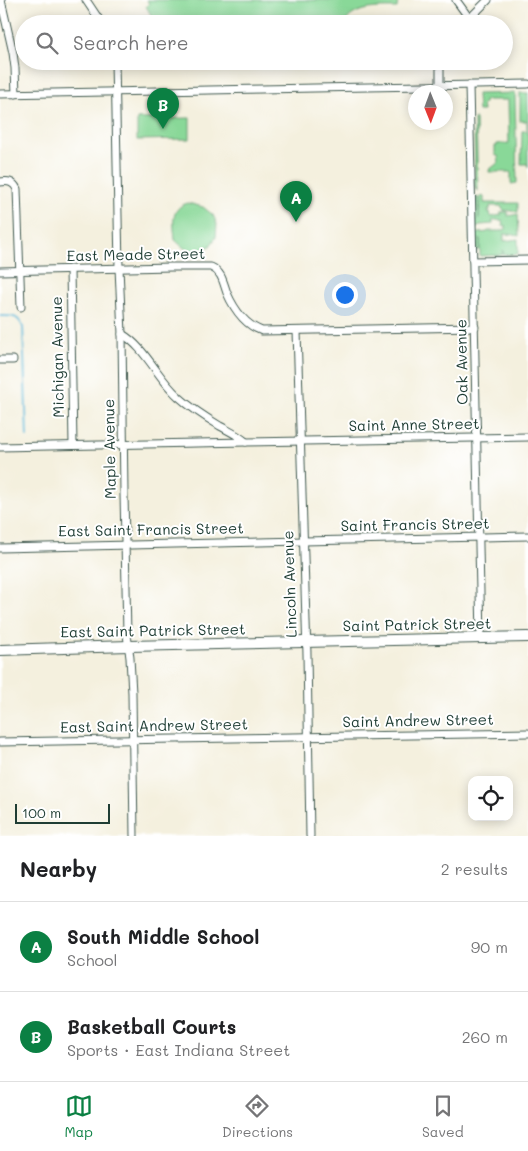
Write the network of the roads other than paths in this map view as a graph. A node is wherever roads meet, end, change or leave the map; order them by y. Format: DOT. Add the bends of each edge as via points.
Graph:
graph roads {
  1 [pos="1,0"];
  2 [pos="86,0"];
  3 [pos="456,0"];
  4 [pos="488,0"];
  5 [pos="96,15"];
  6 [pos="467,15"];
  7 [pos="472,15"];
  8 [pos="15,68"];
  9 [pos="15,70"];
  10 [pos="115,70"];
  11 [pos="440,70"];
  12 [pos="528,84"];
  13 [pos="440,85"];
  14 [pos="470,85"];
  15 [pos="408,86"];
  16 [pos="453,86"];
  17 [pos="116,92"];
  18 [pos="0,94"];
  19 [pos="16,94"];
  20 [pos="0,182"];
  21 [pos="528,260"];
  22 [pos="473,261"];
  23 [pos="120,268"];
  24 [pos="70,269"];
  25 [pos="20,270"];
  26 [pos="0,271"];
  27 [pos="21,307"];
  28 [pos="475,327"];
  29 [pos="297,331"];
  30 [pos="122,334"];
  31 [pos="0,360"];
  32 [pos="13,360"];
  33 [pos="528,437"];
  34 [pos="477,438"];
  35 [pos="300,441"];
  36 [pos="246,442"];
  37 [pos="123,444"];
  38 [pos="74,445"];
  39 [pos="0,447"];
  40 [pos="528,536"];
  41 [pos="479,537"];
  42 [pos="303,541"];
  43 [pos="125,544"];
  44 [pos="0,548"];
  45 [pos="528,637"];
  46 [pos="481,638"];
  47 [pos="306,642"];
  48 [pos="129,646"];
  49 [pos="0,650"];
  50 [pos="528,733"];
  51 [pos="308,737"];
  52 [pos="133,740"];
  53 [pos="0,742"];
  54 [pos="134,836"];
  55 [pos="310,836"];
  1 -- 8 [label="street"];
  2 -- 5 [label="street"];
  3 -- 6 [label="street"];
  4 -- 7 [label="street"];
  9 -- 19 [label="street"];
  10 -- 17 [label="street, Maple Avenue"];
  11 -- 13 [label="street"];
  12 -- 14 [label="street"];
  14 -- 16 [label="street"];
  14 -- 22 [label="street, Oak Avenue"];
  15 -- 17 [label="street"];
  17 -- 19 [label="street"];
  17 -- 23 [label="street, Maple Avenue"];
  18 -- 19 [label="street"];
  20 -- 25 [label="street" via="10,182 17,189"];
  21 -- 22 [label="street"];
  22 -- 28 [label="street, Oak Avenue"];
  23 -- 24 [label="street, East Meade Street"];
  23 -- 29 [label="street, East Meade Street" via="211,267 221,275 231,302 250,325 262,330"];
  23 -- 30 [label="street, Maple Avenue"];
  24 -- 25 [label="street, East Meade Street"];
  24 -- 38 [label="street, Michigan Avenue"];
  25 -- 26 [label="street, East Meade Street"];
  25 -- 27 [label="street"];
  28 -- 29 [label="street, East Meade Street"];
  28 -- 34 [label="street, Oak Avenue"];
  29 -- 35 [label="street, Lincoln Avenue"];
  30 -- 36 [label="street" via="136,344 178,396"];
  30 -- 37 [label="street, Maple Avenue"];
  31 -- 32 [label="street"];
  33 -- 34 [label="street, Saint Anne Street"];
  34 -- 35 [label="street, Saint Anne Street"];
  34 -- 41 [label="street, Oak Avenue"];
  35 -- 36 [label="street, Saint Anne Street"];
  35 -- 42 [label="street, Lincoln Avenue"];
  36 -- 37 [label="street, Saint Anne Street"];
  37 -- 38 [label="street, Saint Anne Street"];
  37 -- 43 [label="street, Maple Avenue"];
  38 -- 39 [label="street, Saint Anne Street"];
  40 -- 41 [label="street, Saint Francis Street"];
  41 -- 42 [label="street, Saint Francis Street"];
  41 -- 46 [label="street, Oak Avenue"];
  42 -- 43 [label="street, East Saint Francis Street"];
  42 -- 47 [label="street, Lincoln Avenue"];
  43 -- 44 [label="street, East Saint Francis Street"];
  43 -- 48 [label="street, Maple Avenue"];
  45 -- 46 [label="main road, Saint Patrick Street"];
  46 -- 47 [label="main road, Saint Patrick Street"];
  47 -- 48 [label="main road, East Saint Patrick Street"];
  47 -- 51 [label="street, Lincoln Avenue"];
  48 -- 49 [label="main road, East Saint Patrick Street"];
  48 -- 52 [label="street, Maple Avenue"];
  50 -- 51 [label="street, Saint Andrew Street"];
  51 -- 52 [label="street, East Saint Andrew Street"];
  51 -- 55 [label="street, Lincoln Avenue"];
  52 -- 53 [label="street, East Saint Andrew Street"];
  52 -- 54 [label="street, Maple Avenue"];
}
